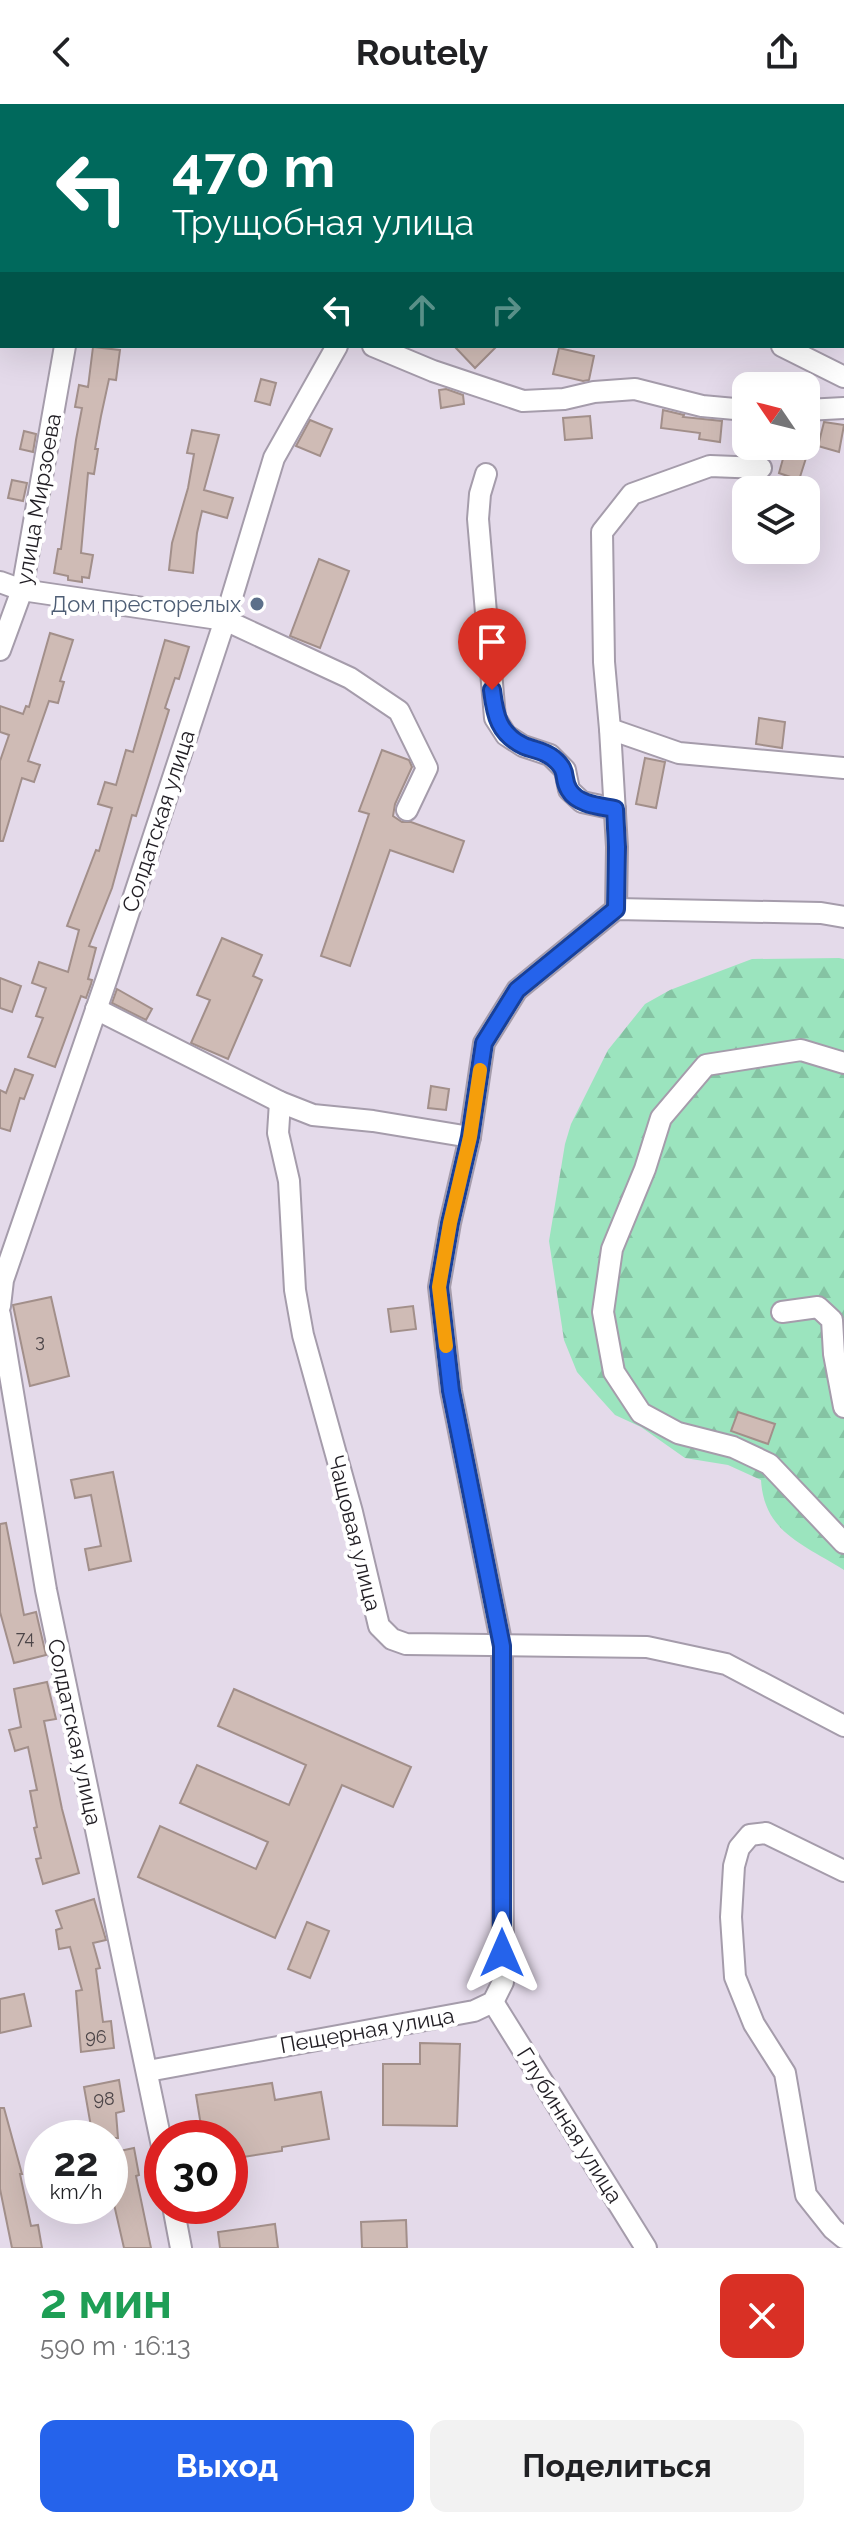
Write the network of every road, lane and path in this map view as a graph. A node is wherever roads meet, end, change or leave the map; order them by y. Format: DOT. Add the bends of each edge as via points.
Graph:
graph roads {
  1 [pos="65,348"];
  2 [pos="336,348"];
  3 [pos="378,348"];
  4 [pos="786,348"];
  5 [pos="844,377"];
  6 [pos="844,408"];
  7 [pos="732,409"];
  8 [pos="820,409"];
  9 [pos="761,468"];
  10 [pos="486,474"];
  11 [pos="0,582"];
  12 [pos="22,590"];
  13 [pos="225,620"];
  14 [pos="0,650"];
  15 [pos="610,729"];
  16 [pos="844,768"];
  17 [pos="615,809"];
  18 [pos="407,810"];
  19 [pos="616,909"];
  20 [pos="844,917"];
  21 [pos="96,1009"];
  22 [pos="844,1063"];
  23 [pos="280,1102"];
  24 [pos="470,1137"];
  25 [pos="0,1306"];
  26 [pos="782,1312"];
  27 [pos="0,1315"];
  28 [pos="844,1407"];
  29 [pos="844,1543"];
  30 [pos="502,1646"];
  31 [pos="844,1726"];
  32 [pos="844,1871"];
  33 [pos="493,2002"];
  34 [pos="148,2071"];
  35 [pos="157,2120"];
  36 [pos="176,2224"];
  37 [pos="844,2238"];
  38 [pos="181,2248"];
  39 [pos="646,2248"];
  1 -- 12 [label="street, улица Мирзоева"];
  2 -- 13 [label="street, Солдатская улица" via="274,458"];
  3 -- 7 [label="street" via="523,401 635,389"];
  4 -- 5 [label="street"];
  6 -- 8 [label="street"];
  9 -- 15 [label="street" via="710,466 632,494 602,532"];
  10 -- 17 [label="street" via="478,519 495,718 506,735 550,755 582,802"];
  11 -- 12 [label="street"];
  12 -- 13 [label="street"];
  12 -- 14 [label="street, улица Мирзоева"];
  13 -- 18 [label="street" via="350,678 399,711 427,768"];
  13 -- 21 [label="street, Солдатская улица"];
  15 -- 16 [label="street" via="679,753"];
  15 -- 17 [label="street"];
  17 -- 19 [label="street"];
  19 -- 20 [label="street"];
  19 -- 24 [label="street" via="517,990 484,1043"];
  21 -- 23 [label="street"];
  21 -- 25 [label="street, Солдатская улица" via="3,1280"];
  22 -- 29 [label="street" via="801,1050 706,1065 661,1118 612,1249 603,1312 614,1372 641,1413 678,1433 733,1447 769,1464"];
  23 -- 24 [label="street" via="313,1115"];
  23 -- 30 [label="street, Чащовая улица" via="278,1133 289,1181 303,1335 379,1626 406,1644"];
  24 -- 30 [label="street" via="439,1287 451,1391"];
  26 -- 28 [label="street" via="818,1307 832,1320"];
  27 -- 34 [label="street, Солдатская улица" via="49,1605"];
  30 -- 31 [label="street, Чащовая улица" via="647,1647 726,1664"];
  30 -- 33 [label="street" via="503,1982"];
  32 -- 37 [label="street" via="766,1833 750,1835 734,1866 731,1917 735,1977 754,2024 785,2073 806,2195"];
  33 -- 34 [label="street, Пещерная улица" via="474,2011"];
  33 -- 39 [label="street, Глубинная улица"];
  34 -- 35 [label="street, Солдатская улица"];
  36 -- 38 [label="street"];
}
